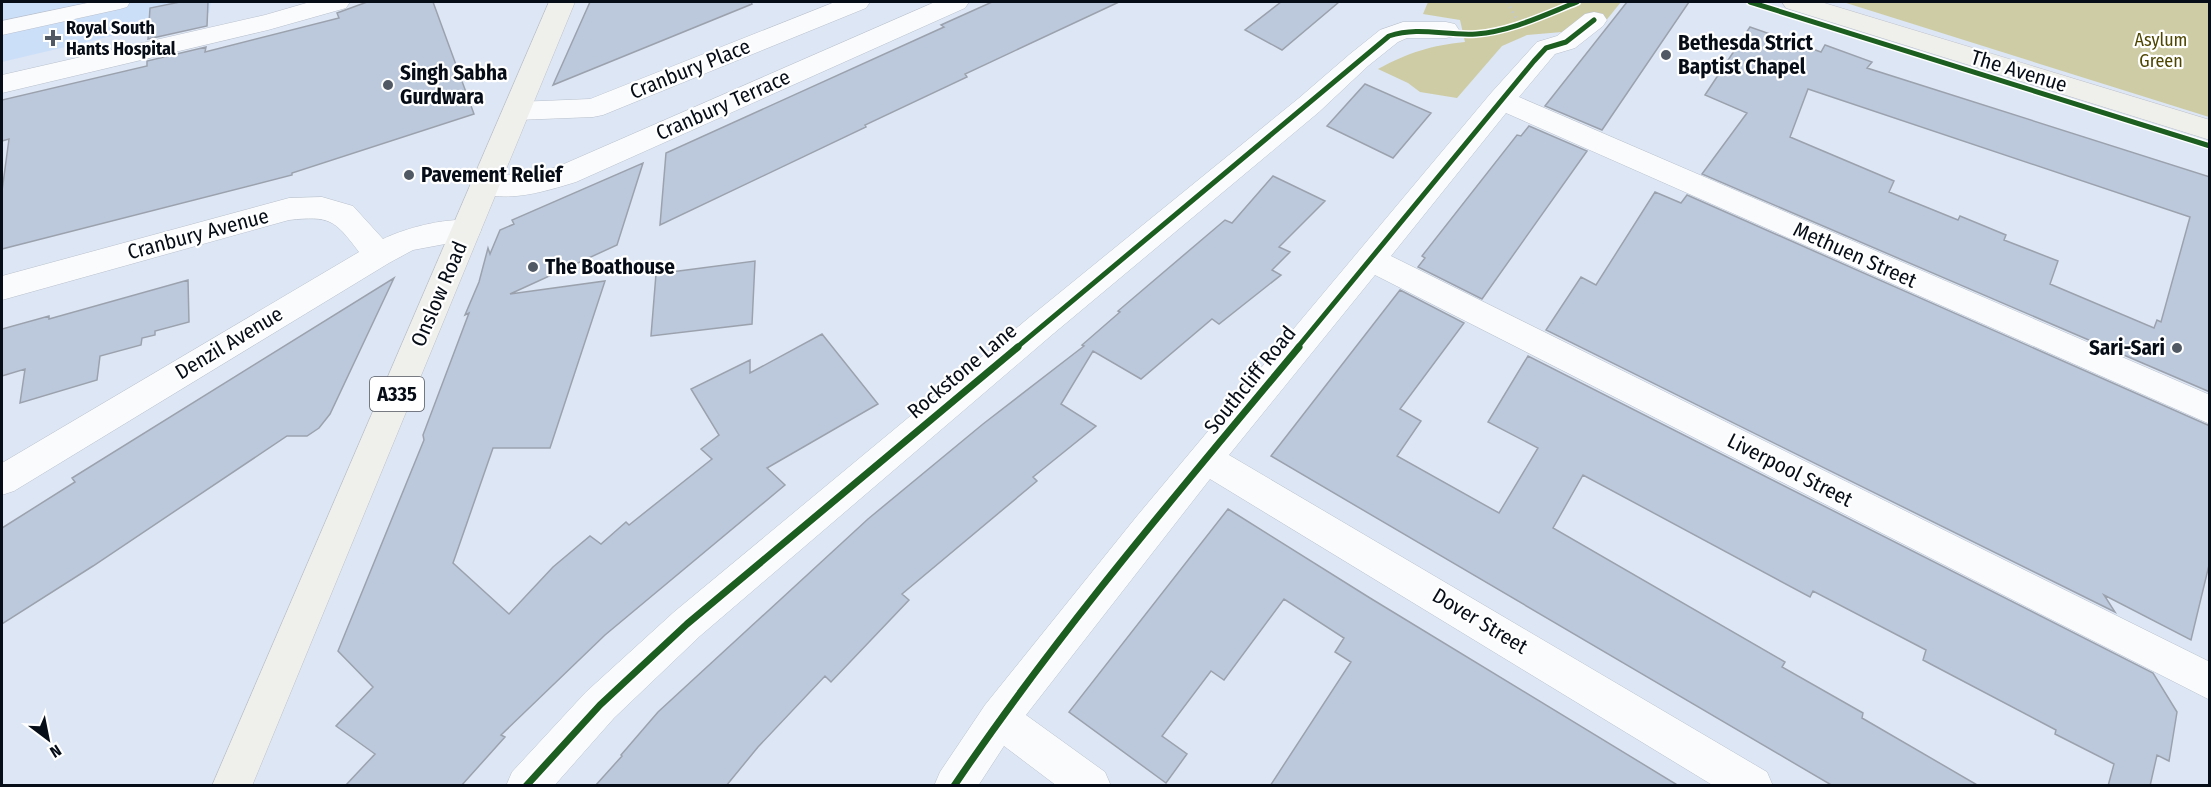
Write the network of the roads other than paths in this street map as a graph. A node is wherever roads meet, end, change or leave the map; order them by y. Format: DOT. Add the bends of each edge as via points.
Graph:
graph roads {
  1 [pos="120,2"];
  2 [pos="337,2"];
  3 [pos="562,2"];
  4 [pos="857,2"];
  5 [pos="956,2"];
  6 [pos="1795,2"];
  7 [pos="1594,20"];
  8 [pos="2,28"];
  9 [pos="1446,30"];
  10 [pos="2,84"];
  11 [pos="1501,100"];
  12 [pos="517,111"];
  13 [pos="2210,130"];
  14 [pos="484,185"];
  15 [pos="466,230"];
  16 [pos="378,255"];
  17 [pos="1369,260"];
  18 [pos="2,288"];
  19 [pos="2210,410"];
  20 [pos="1206,459"];
  21 [pos="2,480"];
  22 [pos="2210,682"];
  23 [pos="999,719"];
  24 [pos="232,786"];
  25 [pos="526,786"];
  26 [pos="954,786"];
  27 [pos="1091,786"];
  28 [pos="1753,786"];
  1 -- 8 [label="lane"];
  2 -- 10 [label="street" via="268,22"];
  3 -- 12 [label="main road, Onslow Road / A335"];
  4 -- 12 [label="street, Cranbury Place" via="593,108"];
  5 -- 14 [label="street, Cranbury Terrace" via="566,175 530,185"];
  6 -- 13 [label="main road, The Avenue"];
  7 -- 11 [label="street, Southcliff Road" via="1566,42 1546,48"];
  9 -- 25 [label="street, Rockstone Lane" via="1406,16 1389,36 1264,143 696,617 600,705"];
  11 -- 17 [label="street, Southcliff Road"];
  11 -- 19 [label="street, Methuen Street"];
  12 -- 14 [label="main road, Onslow Road / A335"];
  14 -- 15 [label="main road, Onslow Road / A335"];
  15 -- 16 [label="street, Denzil Avenue" via="407,240"];
  15 -- 24 [label="main road, Onslow Road / A335"];
  16 -- 18 [label="street, Cranbury Avenue" via="346,214 315,206 289,209"];
  16 -- 21 [label="street, Denzil Avenue"];
  17 -- 20 [label="street, Southcliff Road"];
  17 -- 22 [label="street, Liverpool Street"];
  20 -- 23 [label="street, Southcliff Road"];
  20 -- 28 [label="street, Dover Street"];
  23 -- 26 [label="street, Southcliff Road"];
  23 -- 27 [label="street"];
}
